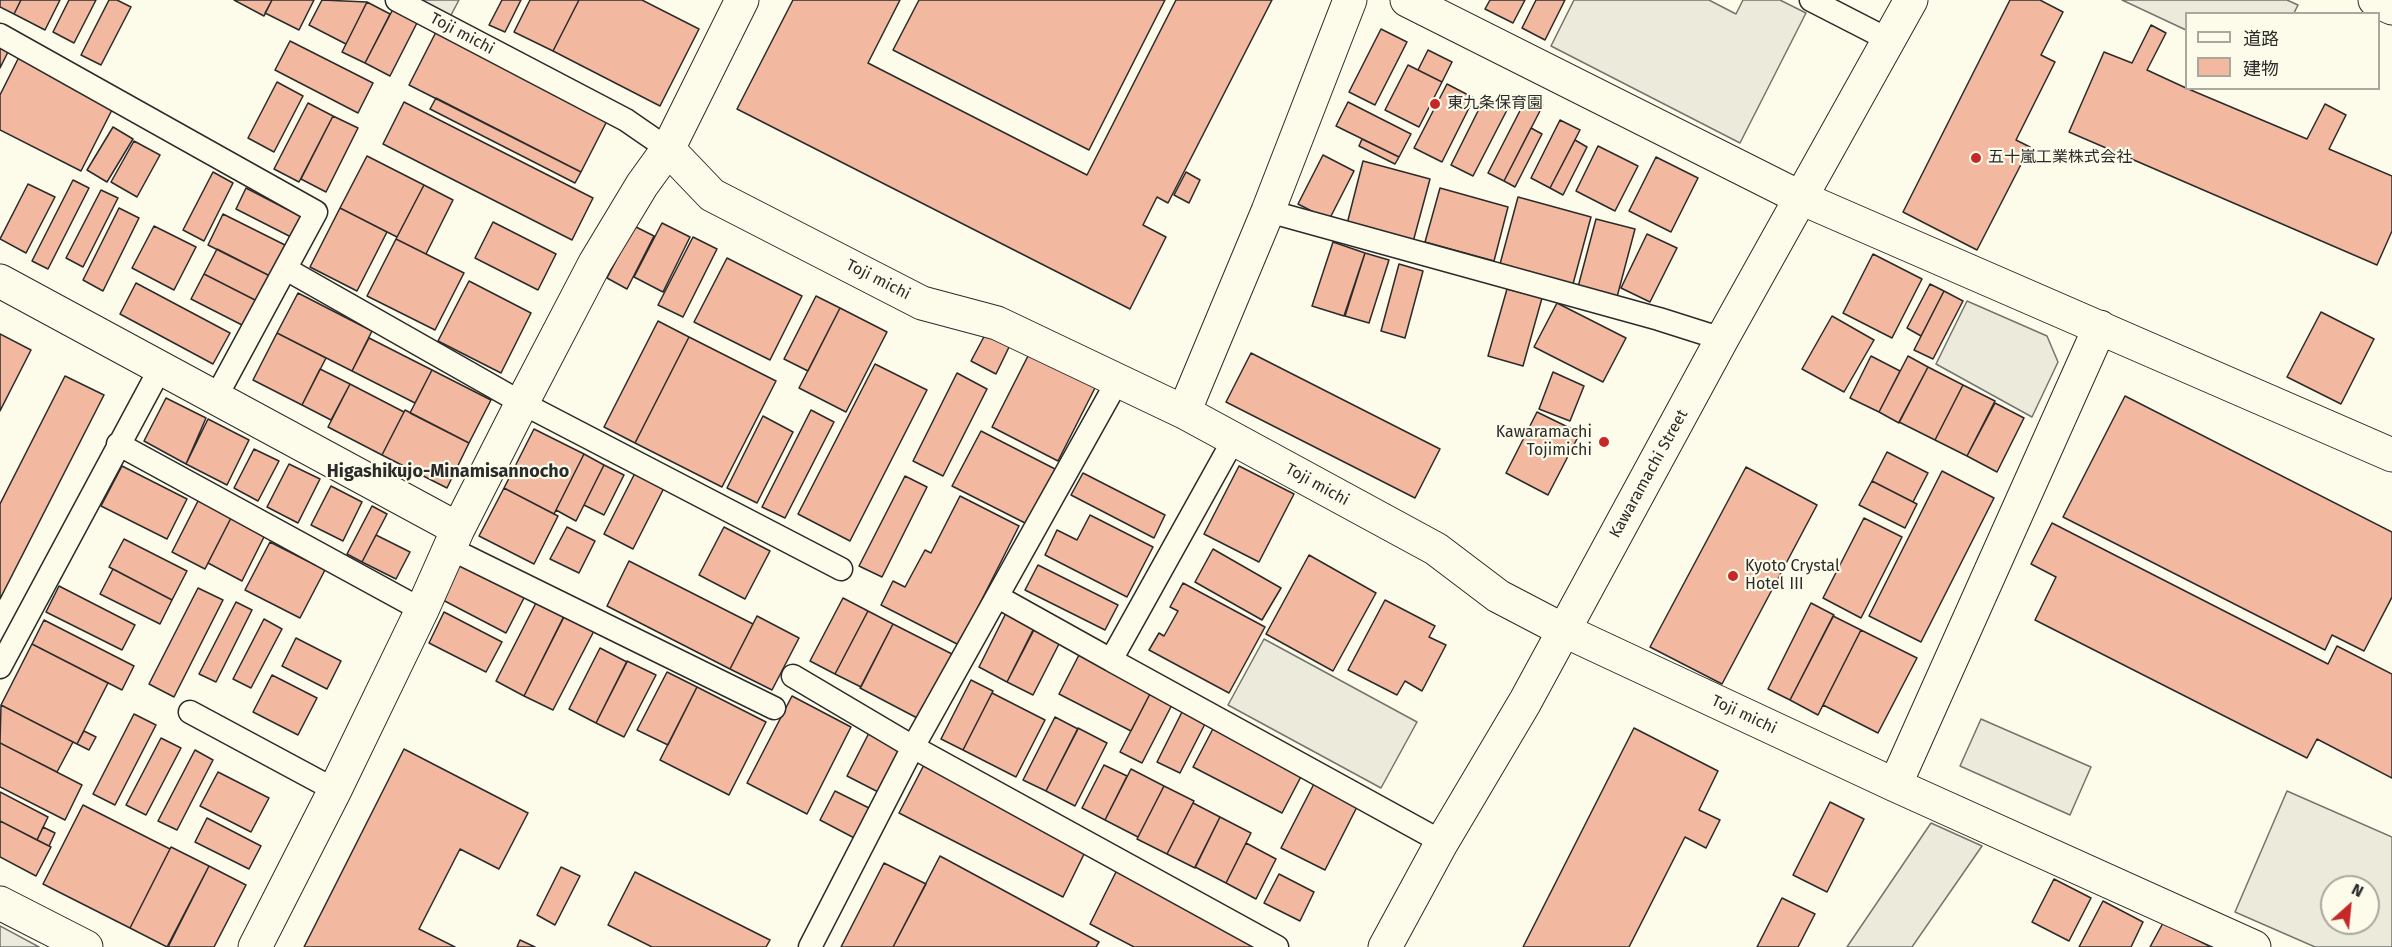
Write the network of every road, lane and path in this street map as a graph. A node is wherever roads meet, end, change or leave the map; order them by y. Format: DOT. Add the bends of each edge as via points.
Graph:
graph roads {
  1 [pos="397,0"];
  2 [pos="742,0"];
  3 [pos="1350,0"];
  4 [pos="1407,0"];
  5 [pos="1812,0"];
  6 [pos="1911,0"];
  7 [pos="2375,0"];
  8 [pos="2392,8"];
  9 [pos="0,35"];
  10 [pos="1889,40"];
  11 [pos="668,149"];
  12 [pos="1801,198"];
  13 [pos="1268,212"];
  14 [pos="286,269"];
  15 [pos="0,281"];
  16 [pos="2100,327"];
  17 [pos="1722,339"];
  18 [pos="160,367"];
  19 [pos="1118,380"];
  20 [pos="216,397"];
  21 [pos="522,403"];
  22 [pos="1184,412"];
  23 [pos="1234,439"];
  24 [pos="118,444"];
  25 [pos="2392,455"];
  26 [pos="453,538"];
  27 [pos="841,569"];
  28 [pos="998,597"];
  29 [pos="422,610"];
  30 [pos="1563,630"];
  31 [pos="1111,660"];
  32 [pos="0,667"];
  33 [pos="793,676"];
  34 [pos="774,708"];
  35 [pos="190,712"];
  36 [pos="913,747"];
  37 [pos="1895,785"];
  38 [pos="335,790"];
  39 [pos="1442,842"];
  40 [pos="0,903"];
  41 [pos="86,947"];
  42 [pos="255,947"];
  43 [pos="810,947"];
  44 [pos="1277,947"];
  45 [pos="1385,947"];
  46 [pos="2254,947"];
  1 -- 11 [label="lane, Toji michi" via="626,120"];
  2 -- 11 [label="main road"];
  3 -- 13 [label="main road"];
  4 -- 12 [label="main road"];
  5 -- 10 [label="lane"];
  6 -- 10 [label="main road, Kawaramachi Street"];
  7 -- 8 [label="main road"];
  9 -- 14 [label="lane" via="315,212"];
  10 -- 12 [label="main road, Kawaramachi Street"];
  11 -- 19 [label="main road, Toji michi" via="712,195 922,303 997,323"];
  11 -- 21 [label="main road" via="596,263"];
  12 -- 16 [label="main road"];
  12 -- 17 [label="main road, Kawaramachi Street"];
  13 -- 17 [label="lane"];
  13 -- 22 [label="main road"];
  14 -- 20 [label="lane"];
  14 -- 21 [label="lane"];
  15 -- 18 [label="main road"];
  16 -- 25 [label="main road"];
  16 -- 37 [label="main road"];
  17 -- 30 [label="main road, Kawaramachi Street"];
  18 -- 20 [label="main road"];
  18 -- 24 [label="lane"];
  19 -- 22 [label="main road, Toji michi"];
  19 -- 28 [label="lane"];
  20 -- 26 [label="main road"];
  21 -- 26 [label="main road"];
  21 -- 27 [label="lane"];
  22 -- 23 [label="main road, Toji michi"];
  23 -- 30 [label="main road, Toji michi" via="1436,549 1498,596"];
  23 -- 31 [label="lane"];
  24 -- 29 [label="lane"];
  24 -- 32 [label="lane"];
  26 -- 29 [label="main road"];
  26 -- 34 [label="lane"];
  28 -- 31 [label="lane"];
  28 -- 36 [label="lane"];
  29 -- 38 [label="main road"];
  30 -- 37 [label="main road, Toji michi"];
  30 -- 39 [label="main road, Kawaramachi Street"];
  31 -- 39 [label="lane"];
  33 -- 36 [label="lane"];
  35 -- 38 [label="lane"];
  36 -- 43 [label="lane"];
  36 -- 44 [label="lane"];
  37 -- 46 [label="main road, Toji michi"];
  38 -- 42 [label="main road"];
  39 -- 45 [label="main road, Kawaramachi Street"];
  40 -- 41 [label="main road"];
}
